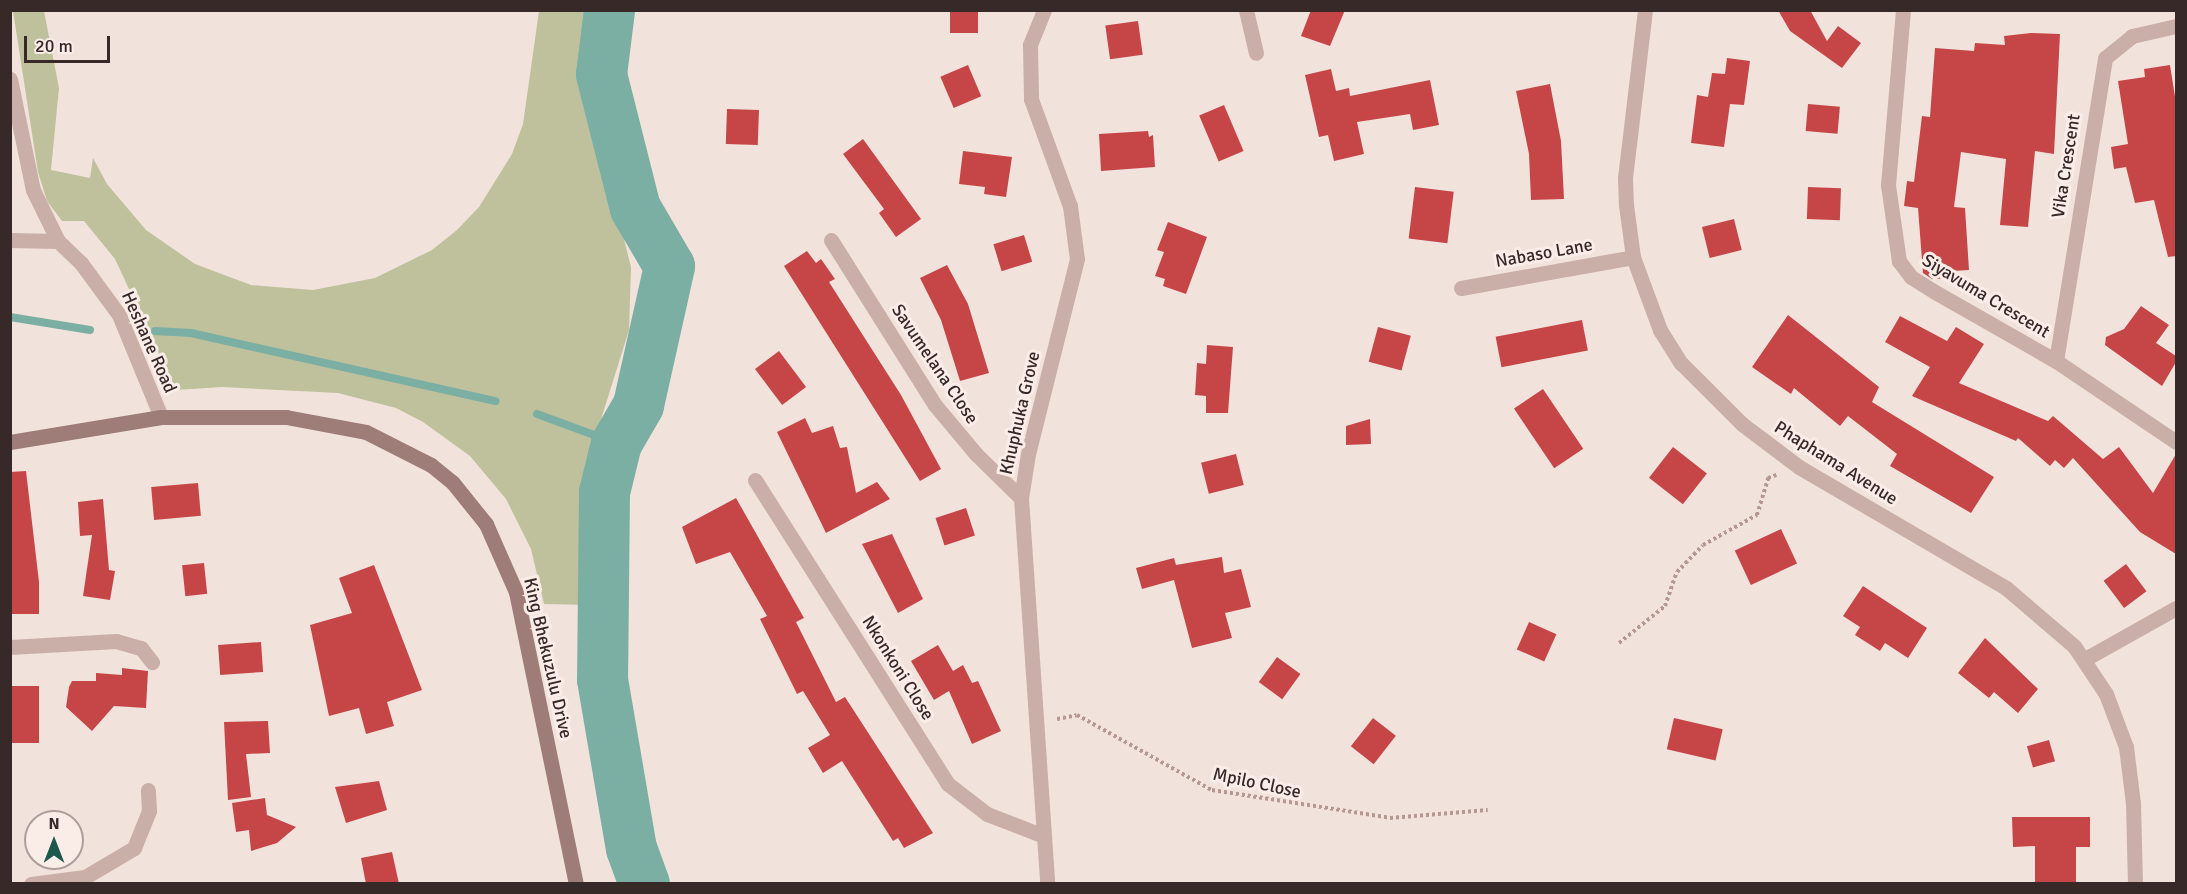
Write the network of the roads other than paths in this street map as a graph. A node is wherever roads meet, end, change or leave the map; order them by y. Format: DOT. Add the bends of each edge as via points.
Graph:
graph roads {
  1 [pos="1044,10"];
  2 [pos="1246,10"];
  3 [pos="1645,10"];
  4 [pos="1903,10"];
  5 [pos="2176,26"];
  6 [pos="1256,53"];
  7 [pos="10,79"];
  8 [pos="10,240"];
  9 [pos="831,240"];
  10 [pos="58,241"];
  11 [pos="1633,257"];
  12 [pos="1461,288"];
  13 [pos="2056,361"];
  14 [pos="160,417"];
  15 [pos="10,442"];
  16 [pos="2176,442"];
  17 [pos="754,480"];
  18 [pos="1021,498"];
  19 [pos="2176,608"];
  20 [pos="10,646"];
  21 [pos="2085,659"];
  22 [pos="152,662"];
  23 [pos="148,790"];
  24 [pos="1044,836"];
  25 [pos="31,884"];
  26 [pos="576,884"];
  27 [pos="1047,884"];
  28 [pos="2134,884"];
  1 -- 18 [label="street, Khuphuka Grove" via="1030,45 1031,99 1070,206 1077,260 1028,453"];
  2 -- 6 [label="street"];
  3 -- 11 [label="street, Phaphama Avenue" via="1625,178"];
  4 -- 13 [label="street, Siyavuma Crescent" via="1888,185 1899,261 1911,277"];
  5 -- 13 [label="street, Vika Crescent" via="2132,36 2105,58"];
  7 -- 10 [label="street, Heshane Road" via="30,179"];
  8 -- 10 [label="street"];
  9 -- 18 [label="street, Savumelana Close" via="935,405 976,454"];
  10 -- 14 [label="street, Heshane Road" via="104,290 119,315"];
  11 -- 12 [label="street, Nabaso Lane"];
  11 -- 21 [label="street, Phaphama Avenue" via="1647,301 1681,363 1713,400 1799,467 2006,588 2054,624"];
  13 -- 16 [label="street, Siyavuma Crescent"];
  14 -- 15 [label="street, King Bhekuzulu Drive"];
  14 -- 26 [label="street, King Bhekuzulu Drive" via="286,417 366,432 405,448 453,483 486,524 516,592"];
  17 -- 24 [label="street, Nkonkoni Close" via="948,784 987,814"];
  18 -- 24 [label="street, Khuphuka Grove"];
  19 -- 21 [label="street"];
  20 -- 22 [label="street" via="116,641 141,648"];
  21 -- 28 [label="street, Phaphama Avenue" via="2106,694 2126,747 2133,803"];
  23 -- 25 [label="street" via="149,811 134,848 85,877"];
  24 -- 27 [label="street, Khuphuka Grove"];
}
